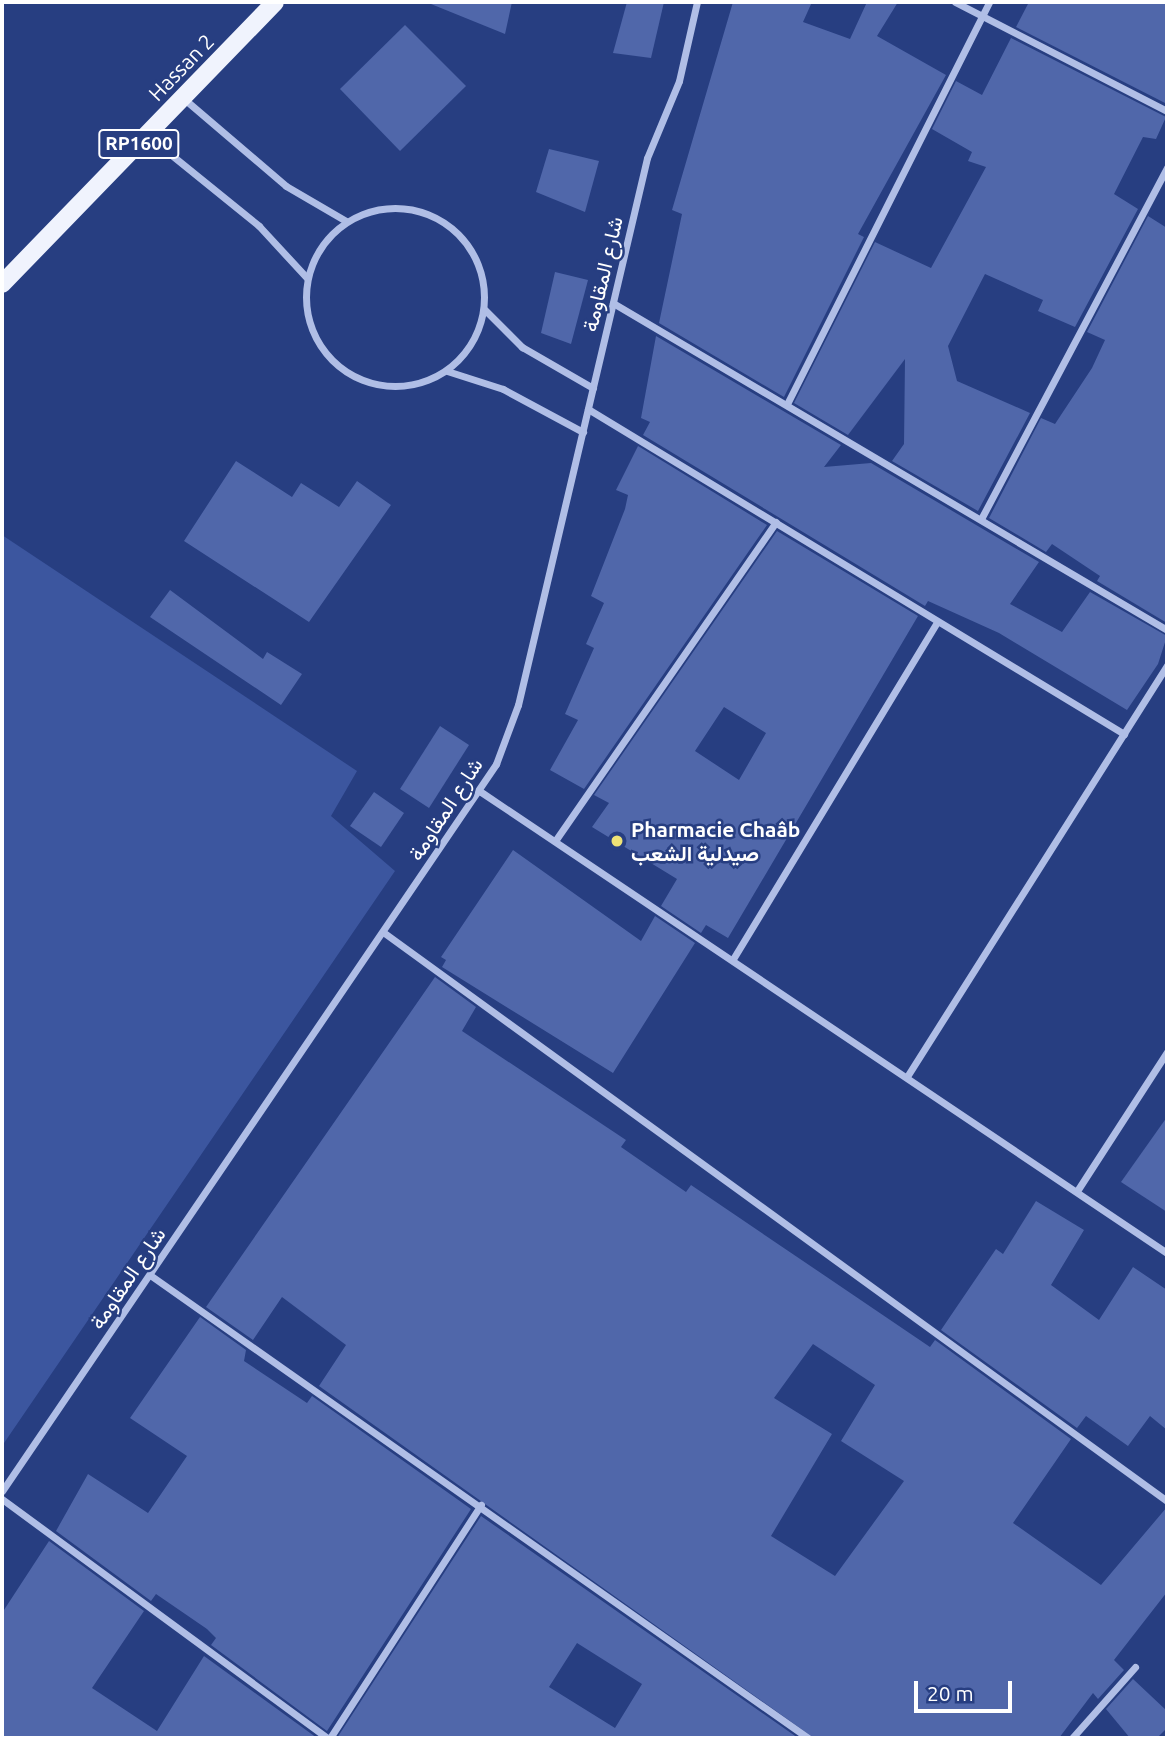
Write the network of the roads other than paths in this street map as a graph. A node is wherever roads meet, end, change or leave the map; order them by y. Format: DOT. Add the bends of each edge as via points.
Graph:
graph roads {
  1 [pos="275,2"];
  2 [pos="697,2"];
  3 [pos="955,2"];
  4 [pos="989,2"];
  5 [pos="981,15"];
  6 [pos="183,98"];
  7 [pos="1167,111"];
  8 [pos="147,135"];
  9 [pos="1167,167"];
  10 [pos="346,221"];
  11 [pos="307,278"];
  12 [pos="2,284"];
  13 [pos="613,303"];
  14 [pos="484,309"];
  15 [pos="447,371"];
  16 [pos="593,388"];
  17 [pos="787,404"];
  18 [pos="588,409"];
  19 [pos="583,432"];
  20 [pos="981,519"];
  21 [pos="776,522"];
  22 [pos="937,622"];
  23 [pos="1167,630"];
  24 [pos="1167,665"];
  25 [pos="1125,734"];
  26 [pos="481,792"];
  27 [pos="555,841"];
  28 [pos="383,932"];
  29 [pos="733,959"];
  30 [pos="1167,1052"];
  31 [pos="908,1075"];
  32 [pos="1077,1191"];
  33 [pos="1167,1253"];
  34 [pos="150,1275"];
  35 [pos="2,1491"];
  36 [pos="2,1499"];
  37 [pos="1167,1501"];
  38 [pos="481,1505"];
  39 [pos="1135,1667"];
  40 [pos="328,1738"];
  41 [pos="808,1738"];
  42 [pos="1072,1738"];
  1 -- 6 [label="main road, Hassan 2 / RP1600"];
  2 -- 13 [label="street, شارع المقاومة" via="684,65 648,158"];
  3 -- 5 [label="street"];
  4 -- 5 [label="street"];
  5 -- 7 [label="street"];
  5 -- 17 [label="street"];
  6 -- 8 [label="main road, Hassan 2 / RP1600"];
  6 -- 10 [label="street" via="286,186"];
  8 -- 11 [label="street" via="259,226"];
  8 -- 12 [label="main road, Hassan 2 / RP1600"];
  9 -- 20 [label="street"];
  10 -- 11 [label="street" via="328,236"];
  10 -- 14 [label="street" via="402,207 455,229 483,279"];
  11 -- 15 [label="street" via="312,331 345,372 396,387"];
  13 -- 16 [label="street, شارع المقاومة"];
  13 -- 17 [label="street"];
  14 -- 15 [label="street" via="471,343"];
  14 -- 16 [label="street" via="522,347"];
  15 -- 19 [label="street" via="503,388"];
  16 -- 18 [label="street, شارع المقاومة"];
  17 -- 20 [label="street"];
  18 -- 19 [label="street, شارع المقاومة"];
  18 -- 21 [label="street"];
  19 -- 26 [label="street, شارع المقاومة" via="518,705"];
  20 -- 23 [label="street"];
  21 -- 22 [label="street"];
  21 -- 27 [label="street"];
  22 -- 25 [label="street"];
  22 -- 29 [label="street"];
  24 -- 25 [label="street"];
  25 -- 31 [label="street"];
  26 -- 27 [label="street"];
  26 -- 28 [label="street, شارع المقاومة"];
  27 -- 29 [label="street"];
  28 -- 34 [label="street, شارع المقاومة"];
  28 -- 37 [label="street"];
  29 -- 31 [label="street"];
  30 -- 32 [label="street"];
  31 -- 32 [label="street"];
  32 -- 33 [label="street"];
  34 -- 35 [label="street, شارع المقاومة"];
  34 -- 38 [label="street"];
  36 -- 40 [label="street"];
  38 -- 40 [label="street"];
  38 -- 41 [label="street"];
  39 -- 42 [label="street"];
}
